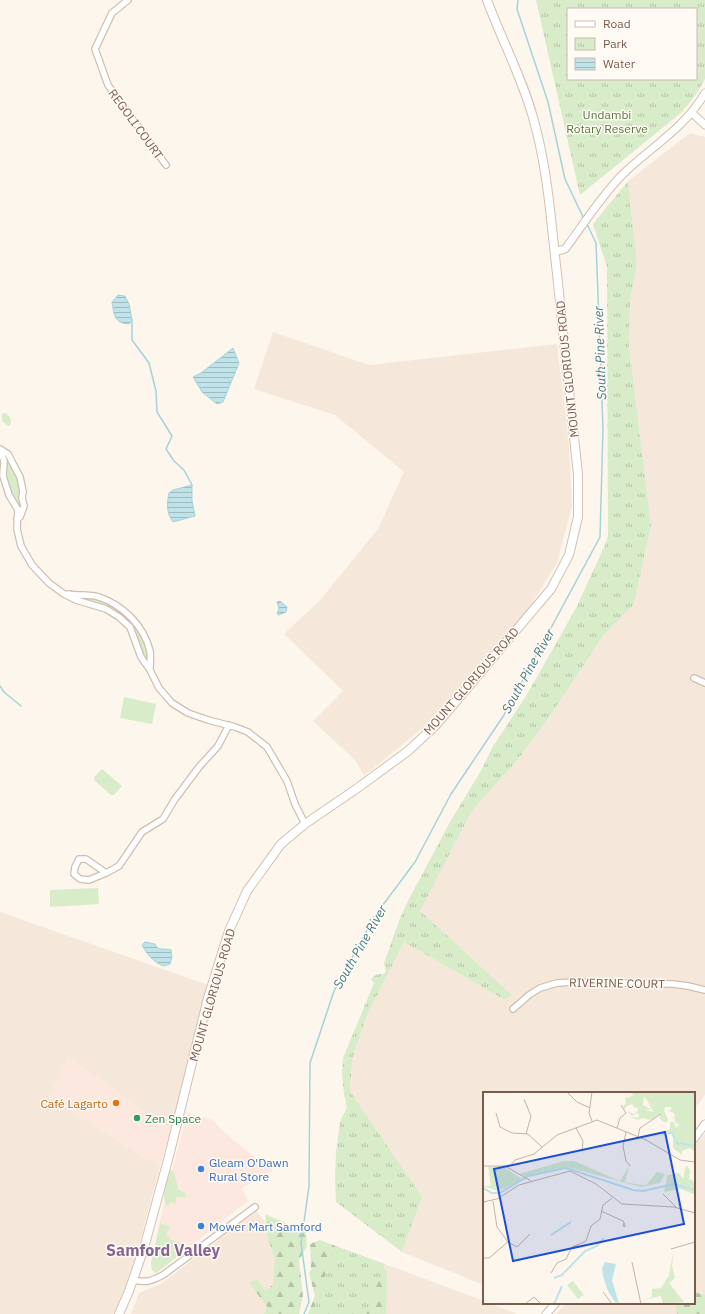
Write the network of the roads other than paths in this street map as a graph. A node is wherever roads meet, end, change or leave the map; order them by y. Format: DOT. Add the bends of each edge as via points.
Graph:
graph roads {
  1 [pos="128,0"];
  2 [pos="487,0"];
  3 [pos="705,94"];
  4 [pos="692,113"];
  5 [pos="705,125"];
  6 [pos="166,165"];
  7 [pos="554,251"];
  8 [pos="0,450"];
  9 [pos="17,520"];
  10 [pos="64,594"];
  11 [pos="118,606"];
  12 [pos="113,613"];
  13 [pos="150,670"];
  14 [pos="694,678"];
  15 [pos="705,683"];
  16 [pos="229,725"];
  17 [pos="305,824"];
  18 [pos="106,873"];
  19 [pos="705,990"];
  20 [pos="513,1009"];
  21 [pos="705,1124"];
  22 [pos="695,1138"];
  23 [pos="255,1207"];
  24 [pos="133,1280"];
  25 [pos="555,1304"];
  26 [pos="119,1314"];
  27 [pos="547,1314"];
  1 -- 6 [label="street, REGOLI COURT" via="112,13 95,49 108,85"];
  2 -- 7 [label="main road, MOUNT GLORIOUS ROAD" via="534,121 544,164"];
  3 -- 4 [label="street"];
  4 -- 5 [label="street"];
  4 -- 7 [label="street" via="606,192 565,249"];
  7 -- 17 [label="main road, MOUNT GLORIOUS ROAD" via="578,475 578,517 569,554 551,589 436,725 408,751"];
  8 -- 9 [label="street" via="4,461 3,476 9,495 18,510"];
  8 -- 9 [label="street" via="8,454 20,477 24,506"];
  9 -- 10 [label="street" via="21,546 32,565"];
  10 -- 11 [label="street" via="99,597"];
  10 -- 12 [label="street"];
  11 -- 12 [label="street"];
  11 -- 13 [label="street" via="140,628 150,652"];
  12 -- 13 [label="street" via="130,627"];
  13 -- 16 [label="street" via="159,688 172,703 208,720"];
  14 -- 15 [label="street"];
  16 -- 17 [label="street" via="248,732 267,747 287,782"];
  16 -- 18 [label="street" via="218,746 199,767 163,819 142,832 119,866"];
  17 -- 24 [label="main road, MOUNT GLORIOUS ROAD" via="281,844 247,891 229,931 208,998 144,1248"];
  18 -- 18 [label="street" via="89,880 80,879 74,874 79,859 86,859"];
  19 -- 20 [label="street, RIVERINE COURT" via="673,984 557,983 540,988"];
  21 -- 22 [label="street"];
  23 -- 24 [label="street" via="163,1275 150,1282"];
  24 -- 26 [label="main road, MOUNT GLORIOUS ROAD"];
  25 -- 27 [label="street"];
}
